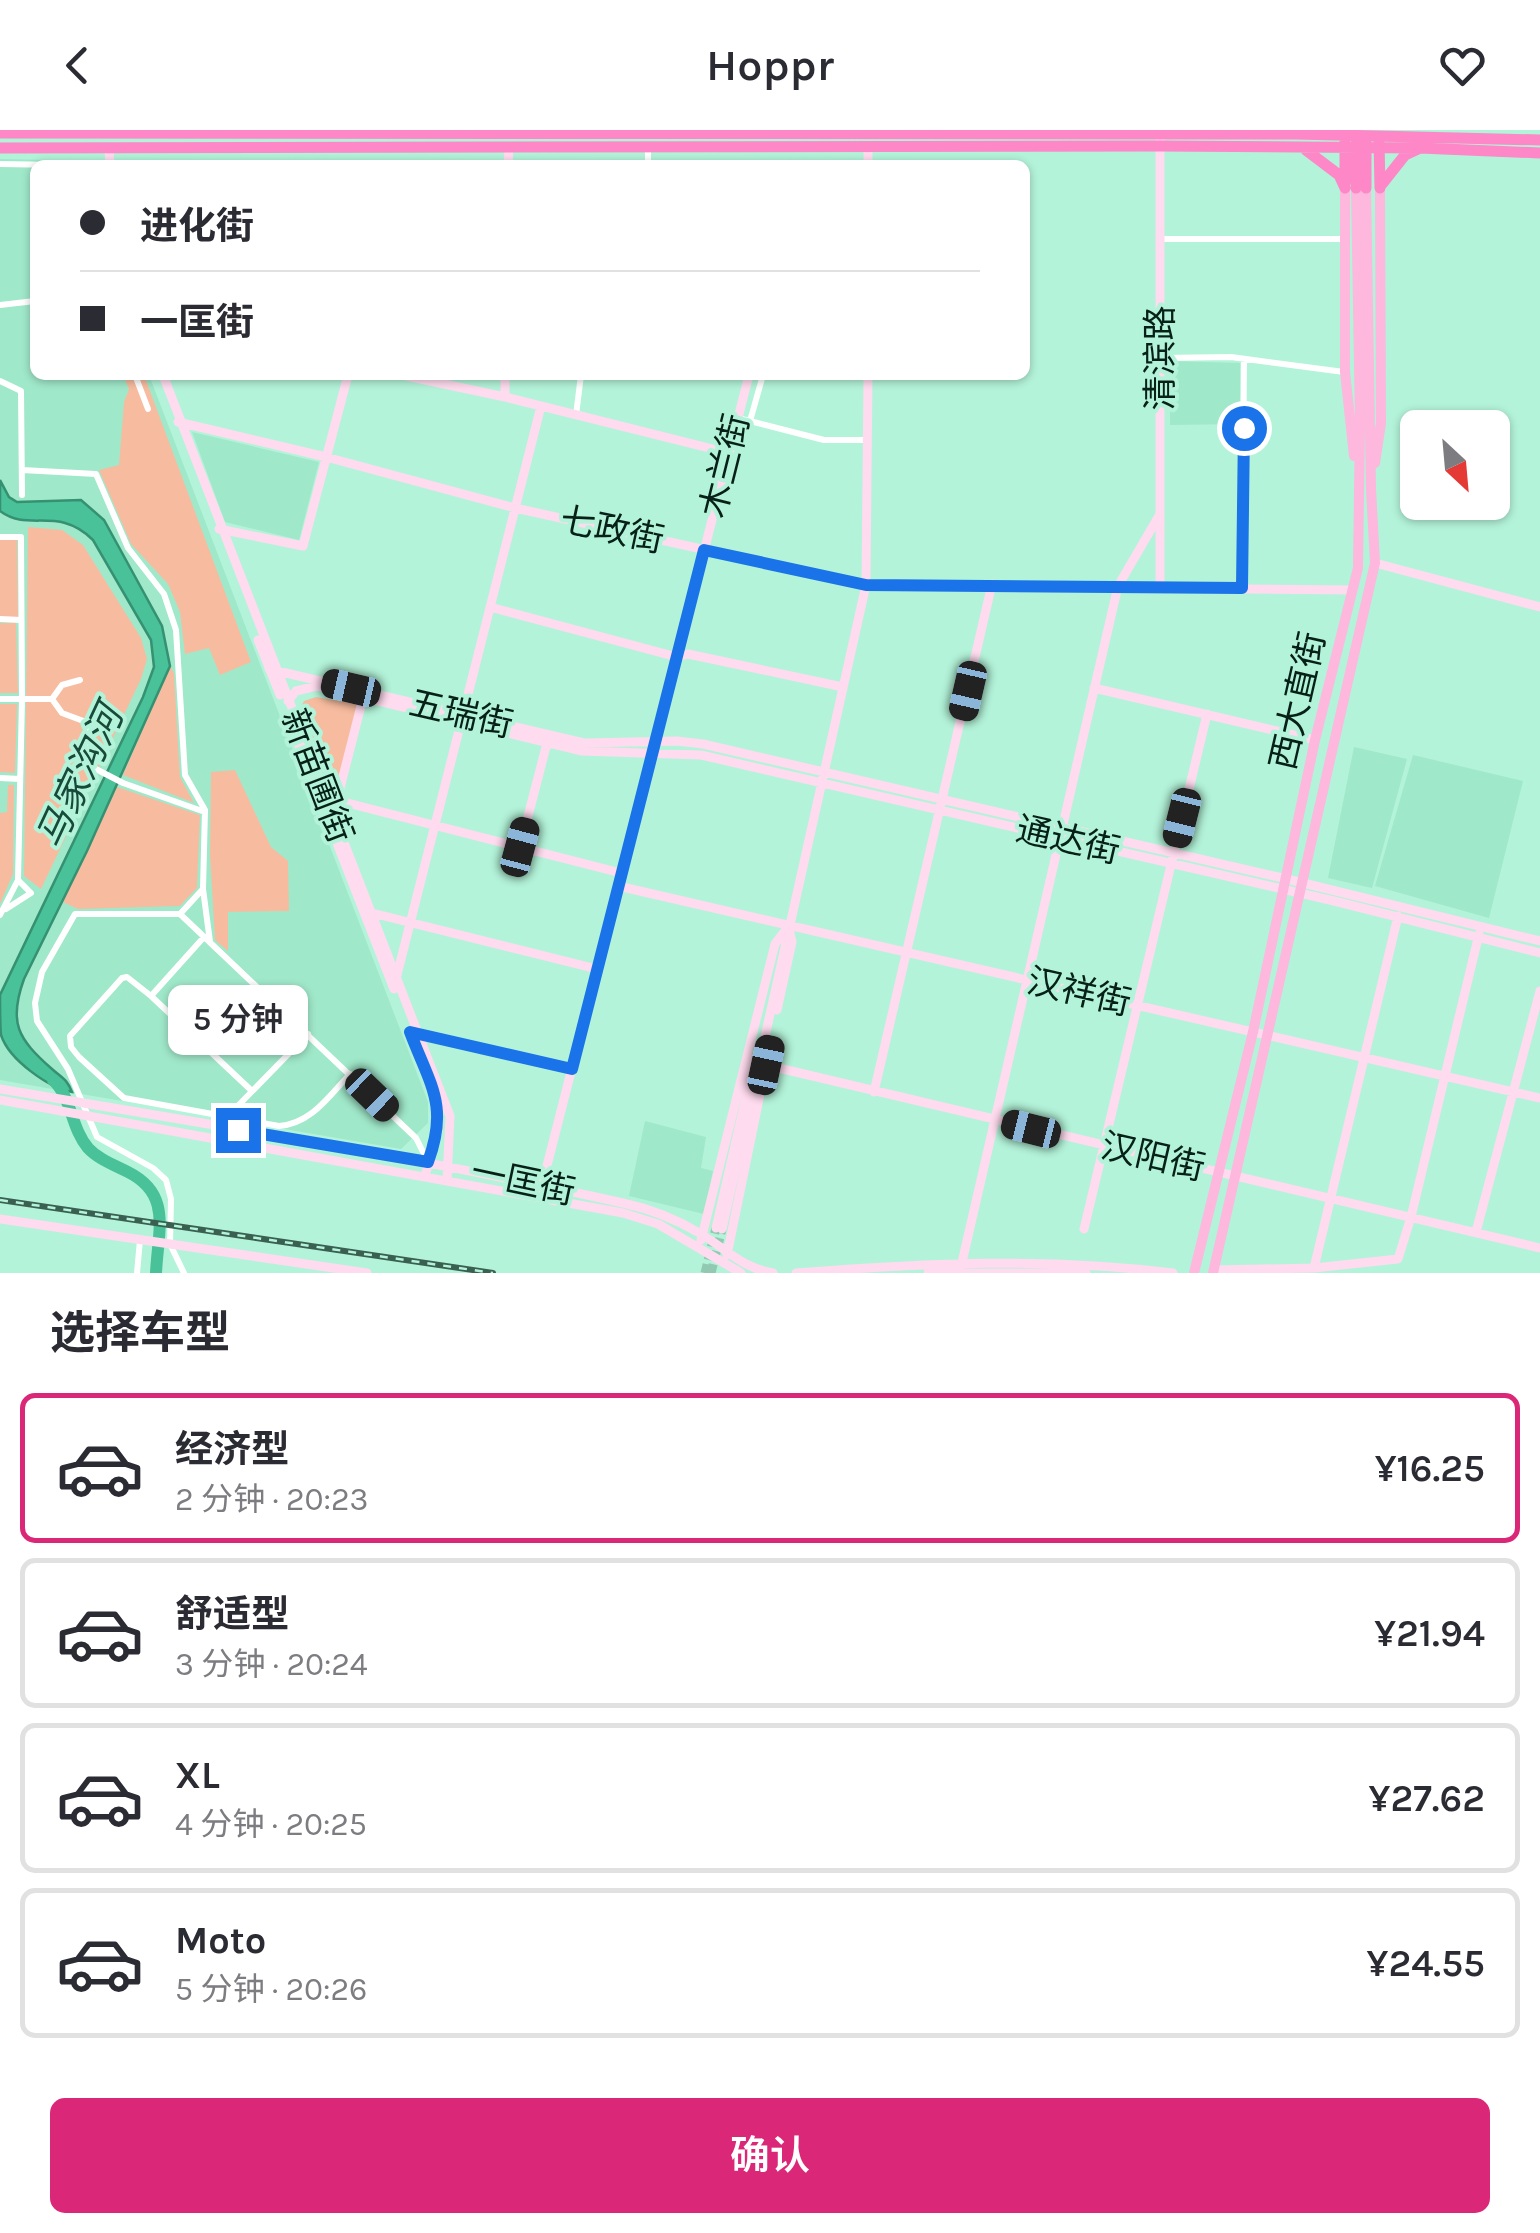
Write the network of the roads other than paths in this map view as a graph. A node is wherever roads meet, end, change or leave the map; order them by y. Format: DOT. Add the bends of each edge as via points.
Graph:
graph roads {
  1 [pos="1160,130"];
  2 [pos="1345,130"];
  3 [pos="1356,130"];
  4 [pos="1366,130"];
  5 [pos="1380,130"];
  6 [pos="474,132"];
  7 [pos="0,133"];
  8 [pos="975,133"];
  9 [pos="1540,140"];
  10 [pos="868,146"];
  11 [pos="904,146"];
  12 [pos="1160,146"];
  13 [pos="0,148"];
  14 [pos="1302,148"];
  15 [pos="1345,148"];
  16 [pos="1379,148"];
  17 [pos="1420,148"];
  18 [pos="508,149"];
  19 [pos="648,149"];
  20 [pos="112,150"];
  21 [pos="383,150"];
  22 [pos="1540,153"];
  23 [pos="113,160"];
  24 [pos="508,160"];
  25 [pos="648,160"];
  26 [pos="868,160"];
  27 [pos="0,164"];
  28 [pos="30,164"];
  29 [pos="1356,188"];
  30 [pos="1380,188"];
  31 [pos="1160,239"];
  32 [pos="1345,239"];
  33 [pos="30,301"];
  34 [pos="0,304"];
  35 [pos="1160,358"];
  36 [pos="1244,360"];
  37 [pos="1345,372"];
  38 [pos="137,380"];
  39 [pos="163,380"];
  40 [pos="347,380"];
  41 [pos="425,380"];
  42 [pos="505,380"];
  43 [pos="580,380"];
  44 [pos="748,380"];
  45 [pos="761,380"];
  46 [pos="868,380"];
  47 [pos="0,381"];
  48 [pos="505,397"];
  49 [pos="541,406"];
  50 [pos="148,410"];
  51 [pos="576,415"];
  52 [pos="738,418"];
  53 [pos="750,421"];
  54 [pos="180,422"];
  55 [pos="868,440"];
  56 [pos="729,453"];
  57 [pos="326,457"];
  58 [pos="22,470"];
  59 [pos="1365,489"];
  60 [pos="22,495"];
  61 [pos="515,508"];
  62 [pos="1160,514"];
  63 [pos="220,530"];
  64 [pos="0,537"];
  65 [pos="704,550"];
  66 [pos="1375,563"];
  67 [pos="992,584"];
  68 [pos="866,585"];
  69 [pos="1118,586"];
  70 [pos="1160,586"];
  71 [pos="1242,588"];
  72 [pos="1353,590"];
  73 [pos="490,607"];
  74 [pos="1540,607"];
  75 [pos="0,620"];
  76 [pos="21,620"];
  77 [pos="677,656"];
  78 [pos="272,670"];
  79 [pos="80,680"];
  80 [pos="842,687"];
  81 [pos="1094,688"];
  82 [pos="363,698"];
  83 [pos="0,699"];
  84 [pos="22,699"];
  85 [pos="52,699"];
  86 [pos="288,701"];
  87 [pos="1206,714"];
  88 [pos="462,719"];
  89 [pos="1315,740"];
  90 [pos="655,742"];
  91 [pos="546,743"];
  92 [pos="652,754"];
  93 [pos="823,770"];
  94 [pos="0,778"];
  95 [pos="20,779"];
  96 [pos="820,783"];
  97 [pos="321,797"];
  98 [pos="942,799"];
  99 [pos="337,800"];
  100 [pos="940,810"];
  101 [pos="204,812"];
  102 [pos="434,826"];
  103 [pos="1061,833"];
  104 [pos="520,847"];
  105 [pos="1172,858"];
  106 [pos="622,873"];
  107 [pos="18,880"];
  108 [pos="1286,884"];
  109 [pos="618,886"];
  110 [pos="203,889"];
  111 [pos="1303,889"];
  112 [pos="365,911"];
  113 [pos="1399,912"];
  114 [pos="2,913"];
  115 [pos="180,914"];
  116 [pos="410,924"];
  117 [pos="789,925"];
  118 [pos="1479,931"];
  119 [pos="207,940"];
  120 [pos="1540,941"];
  121 [pos="907,952"];
  122 [pos="1540,953"];
  123 [pos="597,970"];
  124 [pos="1027,980"];
  125 [pos="395,983"];
  126 [pos="1540,991"];
  127 [pos="151,996"];
  128 [pos="1137,1005"];
  129 [pos="1252,1032"];
  130 [pos="414,1033"];
  131 [pos="308,1034"];
  132 [pos="1268,1036"];
  133 [pos="1365,1058"];
  134 [pos="766,1065"];
  135 [pos="572,1069"];
  136 [pos="350,1074"];
  137 [pos="1444,1076"];
  138 [pos="0,1089"];
  139 [pos="252,1092"];
  140 [pos="874,1092"];
  141 [pos="1515,1092"];
  142 [pos="1540,1098"];
  143 [pos="0,1100"];
  144 [pos="88,1111"];
  145 [pos="227,1117"];
  146 [pos="995,1120"];
  147 [pos="1104,1146"];
  148 [pos="428,1162"];
  149 [pos="448,1166"];
  150 [pos="1220,1173"];
  151 [pos="425,1176"];
  152 [pos="1237,1177"];
  153 [pos="447,1180"];
  154 [pos="540,1192"];
  155 [pos="1332,1200"];
  156 [pos="1411,1217"];
  157 [pos="0,1219"];
  158 [pos="719,1228"];
  159 [pos="1084,1229"];
  160 [pos="1476,1232"];
  161 [pos="702,1234"];
  162 [pos="140,1240"];
  163 [pos="699,1247"];
  164 [pos="1540,1248"];
  165 [pos="727,1254"];
  166 [pos="725,1266"];
  167 [pos="961,1266"];
  168 [pos="1314,1268"];
  169 [pos="1214,1272"];
  170 [pos="137,1273"];
  171 [pos="184,1273"];
  172 [pos="368,1273"];
  173 [pos="741,1273"];
  174 [pos="773,1273"];
  175 [pos="796,1273"];
  176 [pos="928,1273"];
  177 [pos="1086,1273"];
  178 [pos="1173,1273"];
  179 [pos="1194,1273"];
  1 -- 12 [label="street, 清滨路"];
  2 -- 15 [label="highway"];
  3 -- 29 [label="highway, 西大直街"];
  4 -- 29 [label="highway, 西大直街"];
  5 -- 16 [label="highway"];
  6 -- 7 [label="highway"];
  6 -- 8 [label="highway"];
  6 -- 21 [label="highway"];
  8 -- 9 [label="highway"];
  8 -- 11 [label="highway"];
  10 -- 11 [label="highway"];
  10 -- 19 [label="highway"];
  10 -- 26 [label="street"];
  11 -- 12 [label="highway"];
  12 -- 14 [label="highway"];
  12 -- 31 [label="street, 清滨路"];
  13 -- 20 [label="highway"];
  14 -- 15 [label="highway"];
  14 -- 29 [label="highway"];
  15 -- 16 [label="highway"];
  15 -- 29 [label="highway"];
  16 -- 17 [label="highway"];
  16 -- 30 [label="highway"];
  17 -- 22 [label="highway"];
  17 -- 30 [label="highway" via="1405,155"];
  18 -- 19 [label="highway"];
  18 -- 21 [label="highway"];
  18 -- 24 [label="street"];
  19 -- 25 [label="street"];
  20 -- 21 [label="highway"];
  20 -- 23 [label="street"];
  27 -- 28 [label="street"];
  29 -- 32 [label="main road"];
  29 -- 59 [label="main road, 西大直街"];
  30 -- 59 [label="main road" via="1381,423"];
  31 -- 32 [label="street"];
  31 -- 35 [label="street, 清滨路"];
  32 -- 37 [label="main road"];
  33 -- 34 [label="street"];
  35 -- 36 [label="street"];
  35 -- 62 [label="street, 清滨路"];
  36 -- 37 [label="street"];
  36 -- 71 [label="street"];
  37 -- 59 [label="main road"];
  38 -- 50 [label="street"];
  39 -- 54 [label="street, 新苗圃街"];
  40 -- 57 [label="street"];
  41 -- 48 [label="street"];
  42 -- 48 [label="street"];
  43 -- 51 [label="street"];
  44 -- 52 [label="street, 木兰街"];
  45 -- 53 [label="street"];
  46 -- 55 [label="street"];
  47 -- 58 [label="street" via="21,390"];
  48 -- 49 [label="street"];
  49 -- 51 [label="street"];
  49 -- 61 [label="street"];
  51 -- 56 [label="street"];
  52 -- 53 [label="street"];
  52 -- 56 [label="street, 木兰街"];
  53 -- 55 [label="street" via="824,440"];
  54 -- 57 [label="street, 七政街"];
  54 -- 63 [label="street, 新苗圃街"];
  55 -- 68 [label="street"];
  56 -- 65 [label="street, 木兰街"];
  57 -- 61 [label="street, 七政街"];
  57 -- 63 [label="street" via="303,546"];
  58 -- 60 [label="street"];
  58 -- 101 [label="street" via="96,474 128,548 164,594 176,630 185,775"];
  59 -- 66 [label="main road, 西大直街"];
  59 -- 72 [label="main road, 西大直街"];
  61 -- 65 [label="street, 七政街"];
  61 -- 73 [label="street"];
  62 -- 69 [label="street"];
  62 -- 70 [label="street, 清滨路"];
  63 -- 78 [label="street, 新苗圃街"];
  64 -- 76 [label="street" via="21,537"];
  65 -- 68 [label="street, 七政街"];
  65 -- 77 [label="street, 木兰街"];
  66 -- 74 [label="street"];
  66 -- 111 [label="main road, 西大直街"];
  67 -- 68 [label="street, 七政街"];
  67 -- 69 [label="street, 七政街"];
  67 -- 98 [label="street"];
  68 -- 80 [label="street"];
  69 -- 70 [label="street, 七政街"];
  69 -- 81 [label="street"];
  70 -- 71 [label="street, 七政街"];
  71 -- 72 [label="street, 七政街"];
  72 -- 89 [label="main road, 西大直街"];
  73 -- 77 [label="street"];
  73 -- 88 [label="street"];
  75 -- 76 [label="street"];
  76 -- 84 [label="street"];
  77 -- 80 [label="street"];
  77 -- 90 [label="street, 木兰街"];
  78 -- 86 [label="street, 新苗圃街"];
  78 -- 88 [label="street, 五瑞街"];
  78 -- 97 [label="street, 新苗圃街"];
  79 -- 85 [label="street" via="62,684"];
  80 -- 93 [label="street"];
  81 -- 87 [label="street"];
  81 -- 103 [label="street"];
  82 -- 86 [label="street, 五瑞街" via="306,686"];
  82 -- 88 [label="street, 五瑞街"];
  82 -- 99 [label="street"];
  83 -- 84 [label="street"];
  84 -- 85 [label="street"];
  84 -- 95 [label="street"];
  85 -- 101 [label="street" via="62,713 86,722 90,766 98,773"];
  86 -- 97 [label="street, 新苗圃街"];
  87 -- 89 [label="street"];
  87 -- 105 [label="street"];
  88 -- 90 [label="street, 五瑞街" via="584,743"];
  88 -- 91 [label="street, 五瑞街"];
  88 -- 102 [label="street"];
  89 -- 108 [label="main road, 西大直街"];
  90 -- 92 [label="street, 木兰街"];
  90 -- 93 [label="street, 通达街" via="703,744"];
  91 -- 92 [label="street, 五瑞街"];
  91 -- 104 [label="street"];
  92 -- 96 [label="street, 通达街" via="701,754"];
  92 -- 106 [label="street, 木兰街"];
  93 -- 96 [label="street"];
  93 -- 98 [label="street, 通达街"];
  94 -- 95 [label="street"];
  95 -- 107 [label="street"];
  96 -- 100 [label="street, 通达街"];
  96 -- 117 [label="street"];
  97 -- 99 [label="street"];
  97 -- 112 [label="street, 新苗圃街"];
  98 -- 100 [label="street"];
  98 -- 103 [label="street, 通达街"];
  99 -- 102 [label="street"];
  100 -- 103 [label="street, 通达街"];
  100 -- 121 [label="street"];
  101 -- 110 [label="street"];
  102 -- 104 [label="street"];
  102 -- 116 [label="street"];
  103 -- 105 [label="street, 通达街"];
  103 -- 124 [label="street"];
  104 -- 106 [label="street"];
  105 -- 108 [label="street, 通达街"];
  105 -- 128 [label="street"];
  106 -- 109 [label="street, 木兰街"];
  107 -- 114 [label="street"];
  107 -- 114 [label="street" via="31,893"];
  108 -- 111 [label="street, 通达街"];
  108 -- 129 [label="main road, 西大直街"];
  109 -- 117 [label="street, 汉祥街"];
  109 -- 123 [label="street, 木兰街"];
  110 -- 115 [label="street"];
  110 -- 119 [label="street"];
  111 -- 113 [label="street, 通达街"];
  111 -- 132 [label="main road, 西大直街"];
  112 -- 116 [label="street"];
  112 -- 125 [label="street, 新苗圃街"];
  113 -- 118 [label="street, 通达街"];
  113 -- 133 [label="street"];
  115 -- 119 [label="street"];
  115 -- 171 [label="street" via="75,914 42,972 34,1008 97,1137 166,1180 170,1244"];
  116 -- 123 [label="street"];
  116 -- 125 [label="street"];
  117 -- 121 [label="street, 汉祥街"];
  117 -- 134 [label="street" via="792,942"];
  117 -- 158 [label="street"];
  117 -- 161 [label="street" via="775,944"];
  118 -- 120 [label="street, 通达街"];
  118 -- 122 [label="street, 通达街"];
  118 -- 137 [label="street"];
  119 -- 127 [label="street"];
  119 -- 131 [label="street"];
  121 -- 124 [label="street, 汉祥街"];
  121 -- 140 [label="street"];
  123 -- 135 [label="street, 木兰街"];
  124 -- 128 [label="street, 汉祥街"];
  124 -- 146 [label="street"];
  125 -- 130 [label="street, 新苗圃街"];
  126 -- 141 [label="street"];
  127 -- 139 [label="street"];
  127 -- 145 [label="street" via="122,978 70,1036 70,1047 124,1098"];
  128 -- 129 [label="street, 汉祥街"];
  128 -- 147 [label="street"];
  129 -- 132 [label="street, 汉祥街"];
  129 -- 150 [label="main road, 西大直街"];
  130 -- 135 [label="street"];
  130 -- 148 [label="street, 新苗圃街" via="439,1110"];
  130 -- 149 [label="street, 新苗圃街" via="450,1116"];
  131 -- 136 [label="street"];
  131 -- 139 [label="street"];
  132 -- 133 [label="street, 汉祥街"];
  132 -- 152 [label="main road, 西大直街"];
  133 -- 137 [label="street, 汉祥街"];
  133 -- 155 [label="street"];
  134 -- 140 [label="street, 汉阳街"];
  134 -- 165 [label="street"];
  135 -- 154 [label="street, 木兰街"];
  136 -- 145 [label="street" via="296,1125"];
  136 -- 148 [label="street" via="416,1138"];
  137 -- 141 [label="street, 汉祥街"];
  137 -- 156 [label="street"];
  138 -- 144 [label="street, 一匡街"];
  139 -- 145 [label="street"];
  140 -- 146 [label="street, 汉阳街"];
  141 -- 142 [label="street, 汉祥街"];
  141 -- 160 [label="street"];
  143 -- 144 [label="street, 一匡街"];
  144 -- 148 [label="street, 一匡街"];
  144 -- 151 [label="street, 一匡街"];
  146 -- 147 [label="street, 汉阳街"];
  146 -- 167 [label="street"];
  147 -- 150 [label="street, 汉阳街"];
  147 -- 159 [label="street"];
  148 -- 149 [label="street, 一匡街"];
  148 -- 151 [label="street, 新苗圃街"];
  149 -- 153 [label="street, 新苗圃街"];
  149 -- 154 [label="street, 一匡街"];
  150 -- 152 [label="street, 汉阳街"];
  150 -- 179 [label="main road, 西大直街"];
  151 -- 153 [label="street, 一匡街"];
  152 -- 155 [label="street, 汉阳街"];
  152 -- 169 [label="main road, 西大直街"];
  153 -- 154 [label="street, 一匡街"];
  154 -- 161 [label="street, 一匡街" via="659,1212"];
  154 -- 163 [label="street, 一匡街" via="658,1224"];
  155 -- 156 [label="street, 汉阳街"];
  155 -- 168 [label="street"];
  156 -- 160 [label="street, 汉阳街"];
  156 -- 168 [label="street" via="1398,1259"];
  157 -- 162 [label="street"];
  160 -- 164 [label="street, 汉阳街"];
  161 -- 163 [label="street"];
  161 -- 165 [label="street, 一匡街"];
  162 -- 170 [label="street"];
  162 -- 172 [label="street"];
  163 -- 166 [label="street, 一匡街"];
  165 -- 166 [label="street"];
  165 -- 174 [label="street, 一匡街"];
  166 -- 173 [label="street, 一匡街"];
  167 -- 175 [label="street"];
  167 -- 176 [label="street"];
  167 -- 177 [label="street"];
  167 -- 178 [label="street" via="1106,1265"];
  168 -- 169 [label="street"];
}
